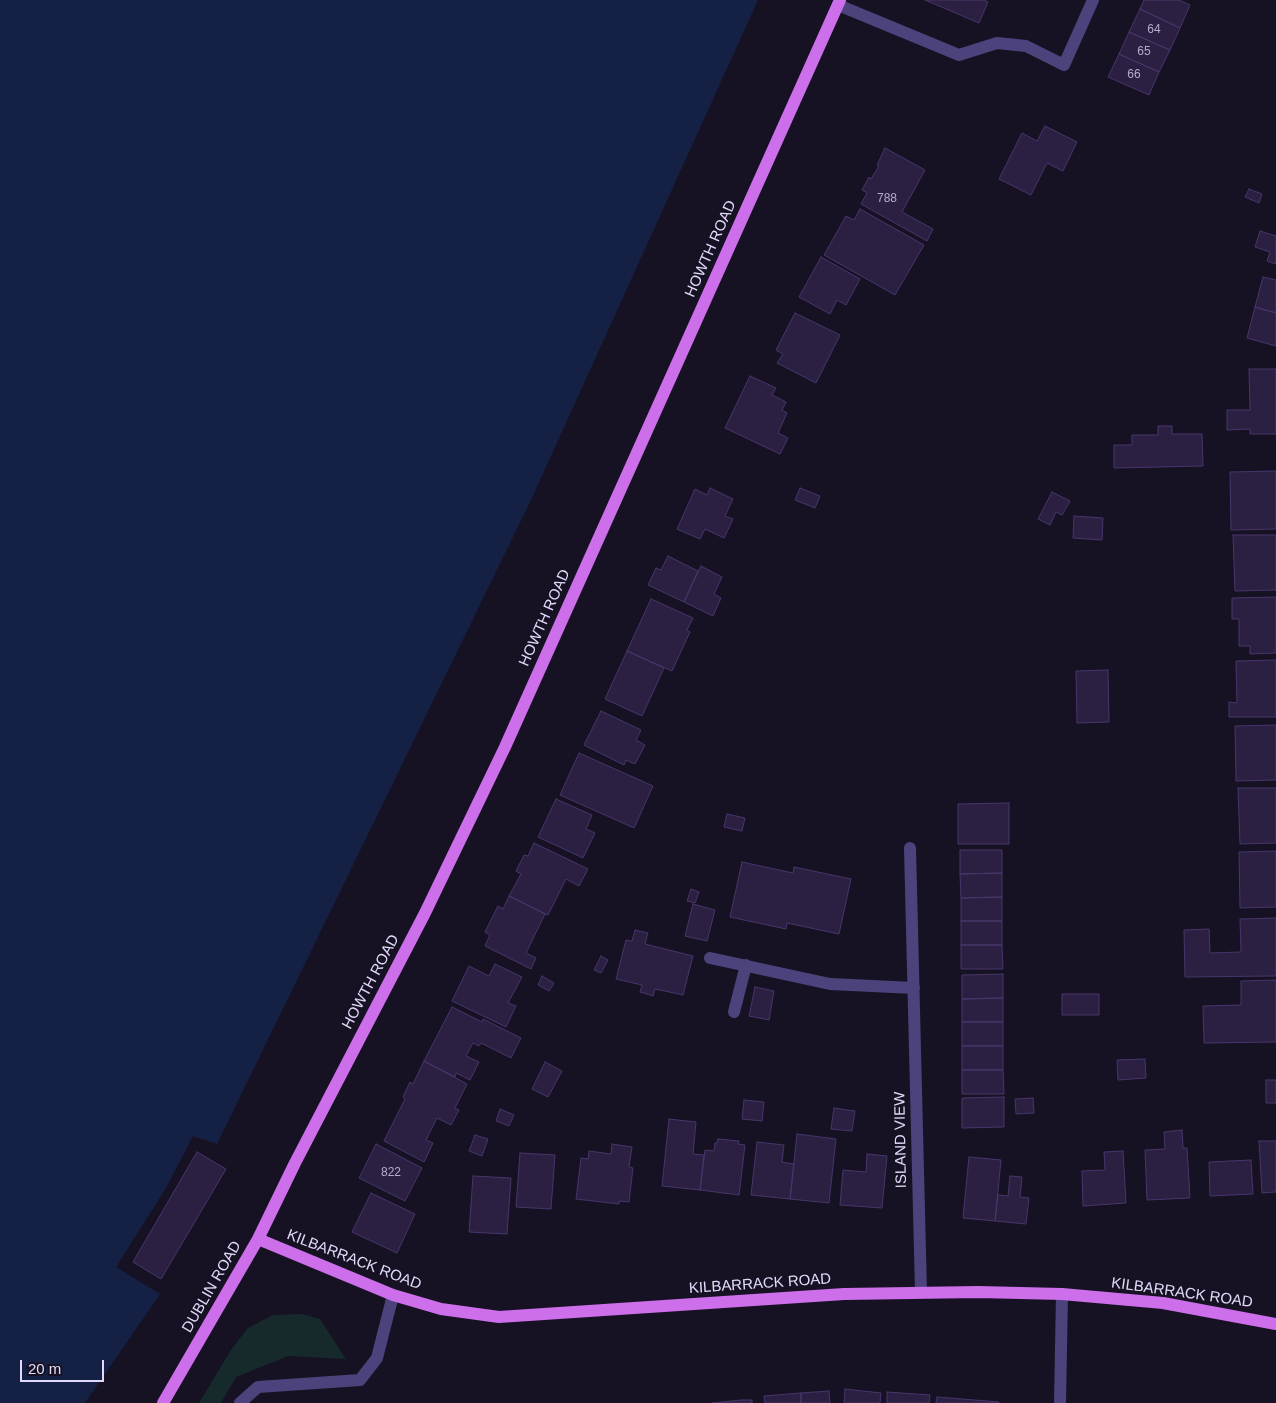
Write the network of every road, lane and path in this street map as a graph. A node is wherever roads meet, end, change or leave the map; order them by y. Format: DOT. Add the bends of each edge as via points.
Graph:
graph roads {
  1 [pos="1093,0"];
  2 [pos="839,2"];
  3 [pos="910,848"];
  4 [pos="710,958"];
  5 [pos="746,965"];
  6 [pos="914,988"];
  7 [pos="734,1012"];
  8 [pos="258,1239"];
  9 [pos="922,1292"];
  10 [pos="1062,1294"];
  11 [pos="393,1295"];
  12 [pos="1276,1324"];
  13 [pos="163,1403"];
  14 [pos="240,1403"];
  15 [pos="1060,1403"];
  1 -- 2 [label="street" via="1064,65 1026,46 997,44 959,55"];
  2 -- 8 [label="main road, HOWTH ROAD" via="505,747 425,913"];
  3 -- 6 [label="street, ISLAND VIEW"];
  4 -- 5 [label="street"];
  5 -- 6 [label="street" via="830,984"];
  5 -- 7 [label="street"];
  6 -- 9 [label="street, ISLAND VIEW"];
  8 -- 11 [label="main road, KILBARRACK ROAD"];
  8 -- 13 [label="main road, DUBLIN ROAD"];
  9 -- 10 [label="main road, KILBARRACK ROAD"];
  9 -- 11 [label="main road, KILBARRACK ROAD" via="499,1316 440,1309"];
  10 -- 12 [label="main road, KILBARRACK ROAD" via="1163,1303"];
  10 -- 15 [label="street"];
  11 -- 14 [label="street" via="377,1358 360,1380 258,1387"];
}
